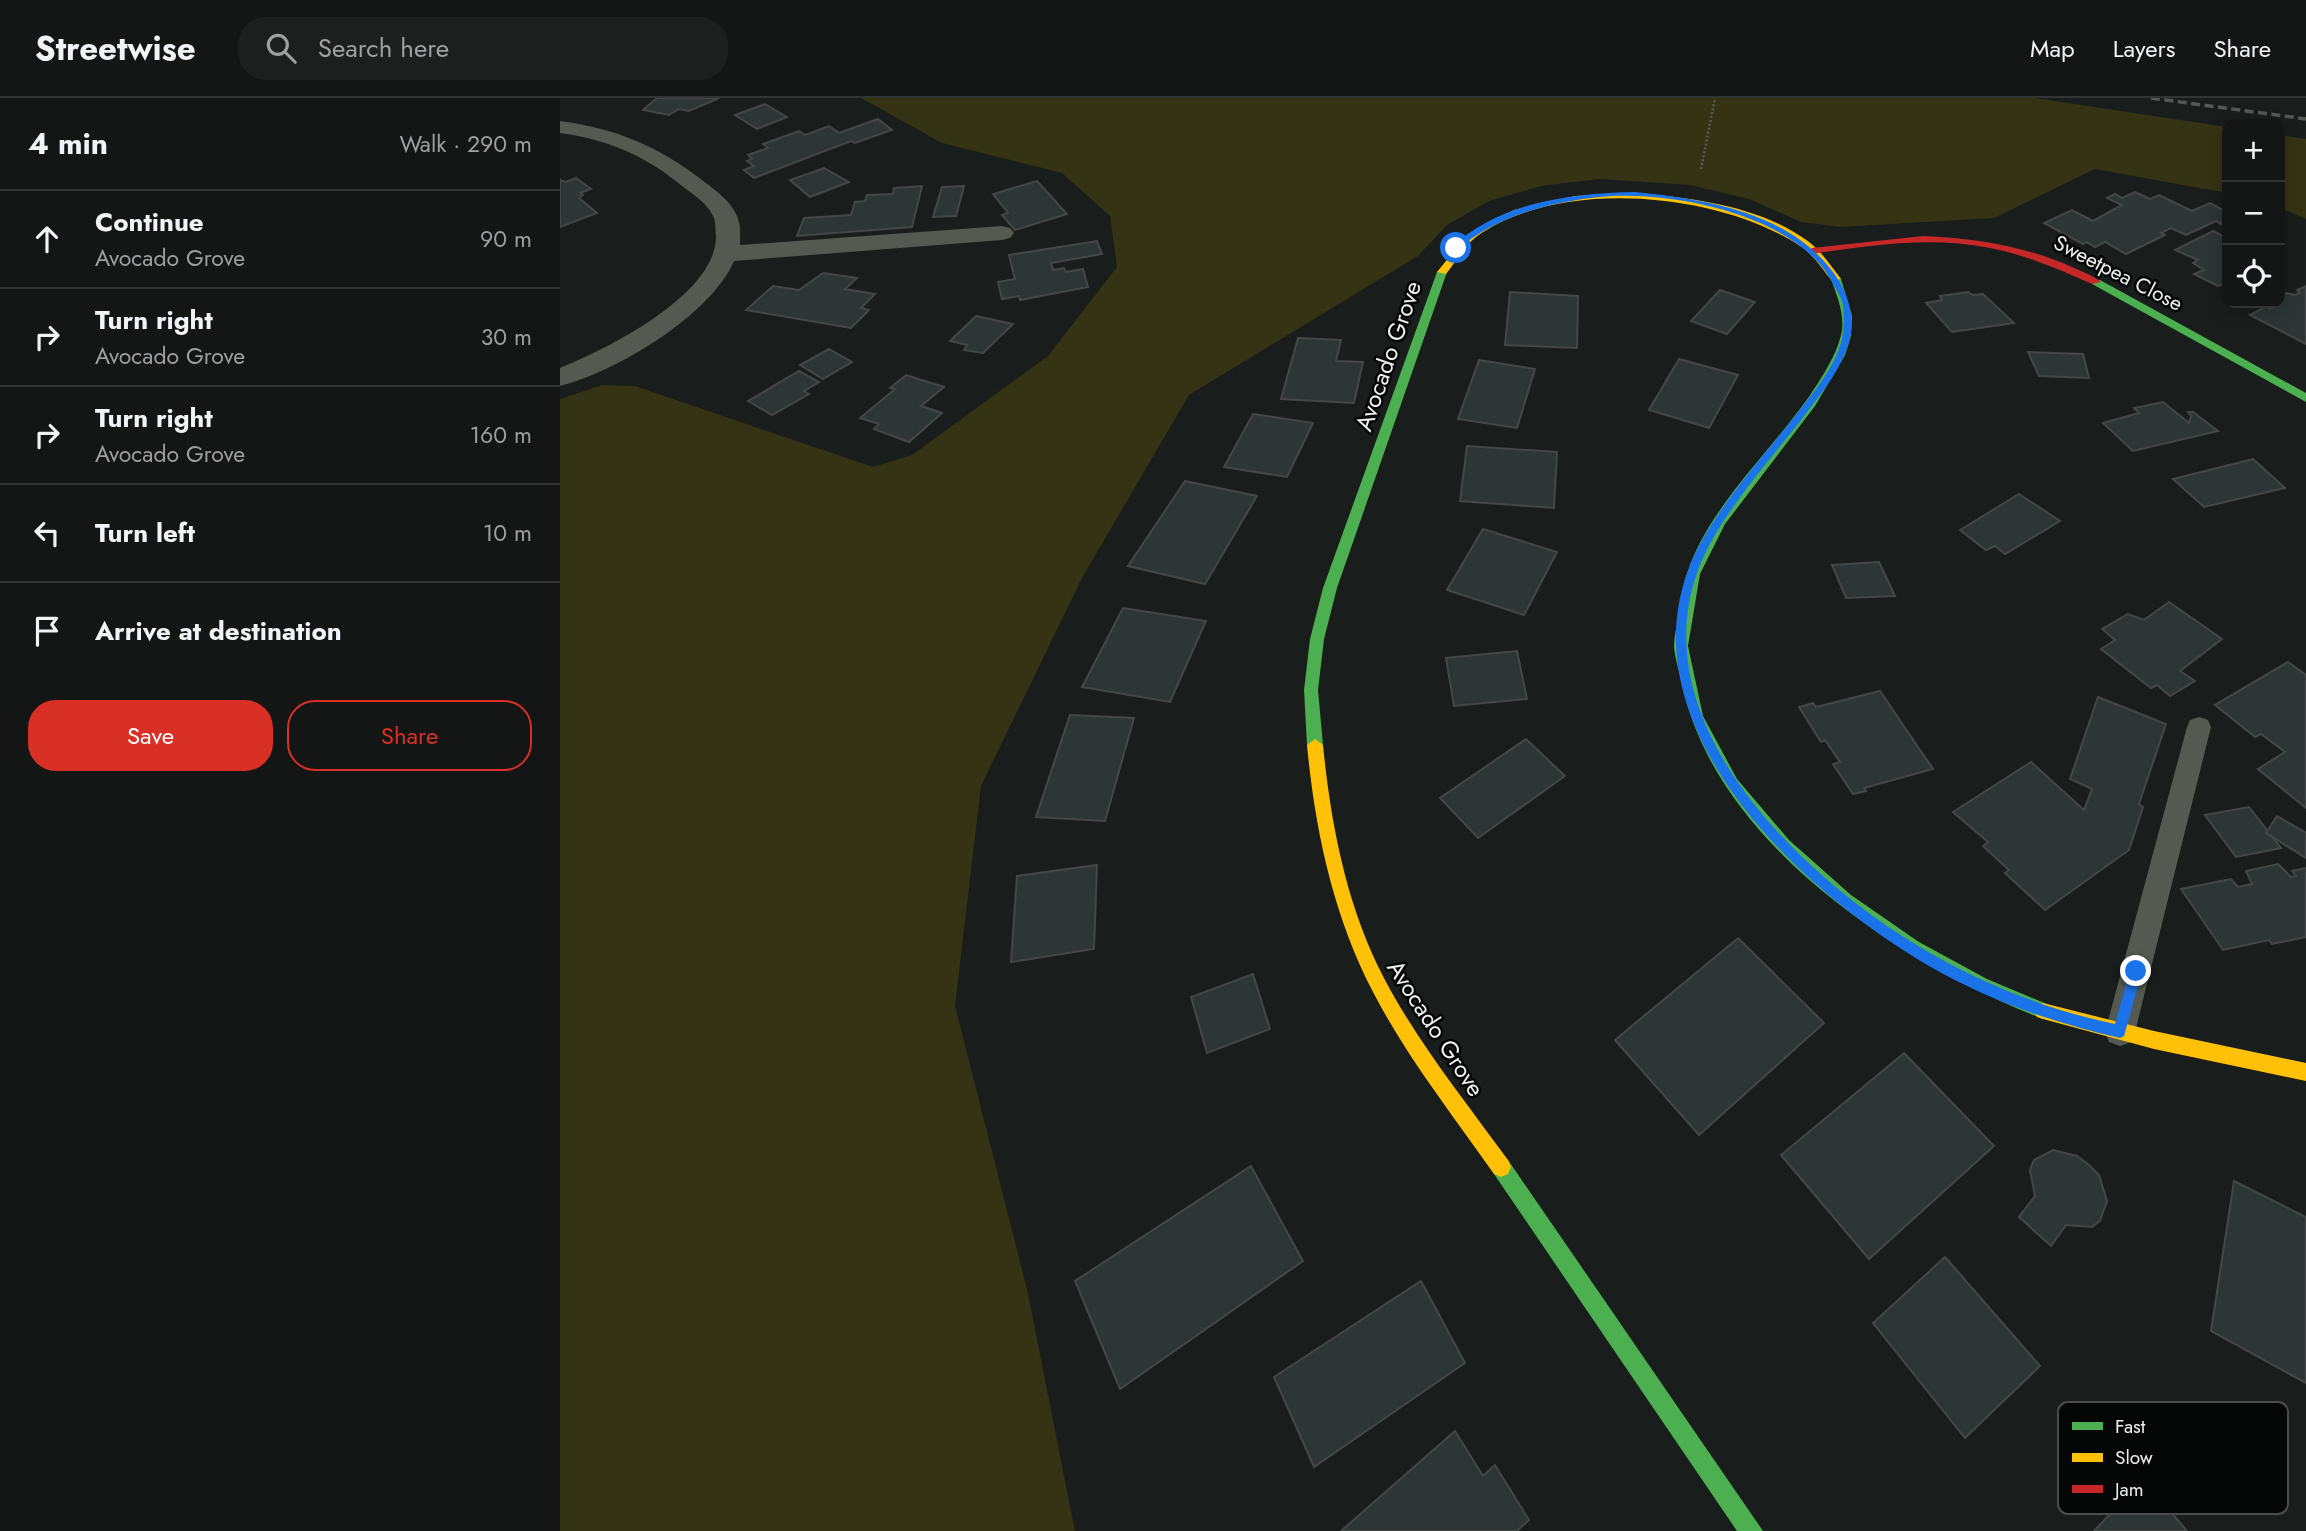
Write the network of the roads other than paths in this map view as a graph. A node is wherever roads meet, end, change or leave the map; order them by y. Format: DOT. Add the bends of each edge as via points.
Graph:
graph roads {
  1 [pos="560,127"];
  2 [pos="1002,233"];
  3 [pos="1812,251"];
  4 [pos="725,254"];
  5 [pos="560,378"];
  6 [pos="2306,398"];
  7 [pos="2199,727"];
  8 [pos="2120,1032"];
  9 [pos="2306,1073"];
  10 [pos="1751,1531"];
  1 -- 4 [label="street" via="607,134 663,158 719,206 727,220"];
  2 -- 4 [label="street"];
  3 -- 6 [label="street, Sweetpea Close" via="1928,237 1982,241 2037,255 2081,273"];
  3 -- 8 [label="street, Avocado Grove" via="1847,302 1846,340 1831,375 1715,527 1692,573 1681,627 1688,692 1703,731 1725,774 1781,845 1857,911 1933,962 2003,996"];
  3 -- 10 [label="street, Avocado Grove" via="1748,217 1695,201 1635,194 1575,197 1493,222 1473,233 1443,269 1330,588 1311,690 1317,774 1344,902 1365,958 1399,1019"];
  4 -- 5 [label="street" via="708,285 674,315 633,342"];
  7 -- 8 [label="lane"];
  8 -- 9 [label="street, Avocado Grove"];
}
